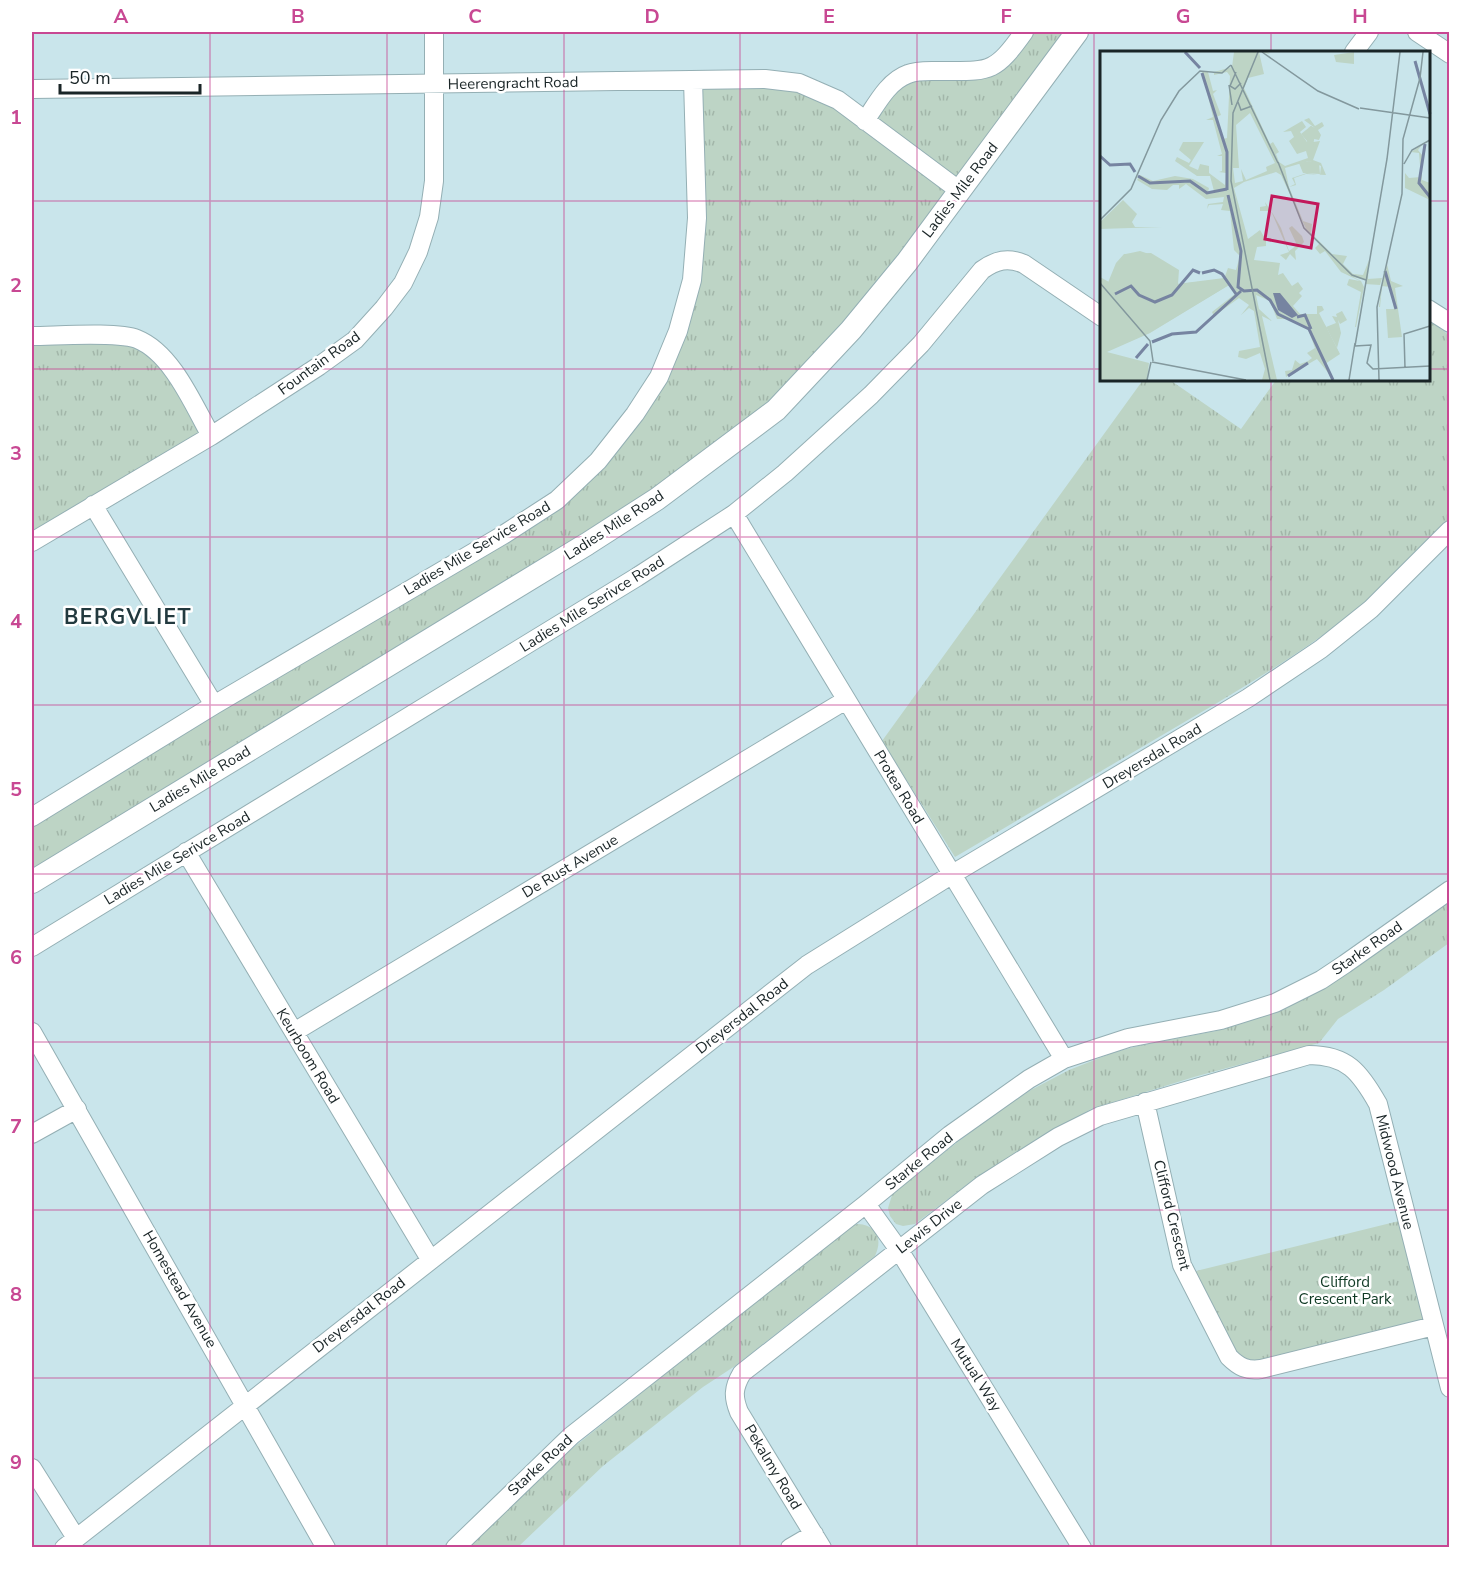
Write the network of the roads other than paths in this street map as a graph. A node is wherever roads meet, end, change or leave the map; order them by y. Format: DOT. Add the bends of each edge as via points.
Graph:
graph roads {
  1 [pos="434,32"];
  2 [pos="1024,32"];
  3 [pos="1077,32"];
  4 [pos="1369,32"];
  5 [pos="1417,32"];
  6 [pos="1355,51"];
  7 [pos="1449,54"];
  8 [pos="693,80"];
  9 [pos="434,84"];
  10 [pos="32,89"];
  11 [pos="865,121"];
  12 [pos="960,191"];
  13 [pos="1430,310"];
  14 [pos="1100,316"];
  15 [pos="1449,323"];
  16 [pos="32,336"];
  17 [pos="211,436"];
  18 [pos="93,505"];
  19 [pos="734,514"];
  20 [pos="1449,530"];
  21 [pos="32,542"];
  22 [pos="846,700"];
  23 [pos="214,705"];
  24 [pos="32,817"];
  25 [pos="186,852"];
  26 [pos="951,875"];
  27 [pos="32,882"];
  28 [pos="1449,890"];
  29 [pos="32,947"];
  30 [pos="32,1032"];
  31 [pos="294,1032"];
  32 [pos="1064,1059"];
  33 [pos="1145,1102"];
  34 [pos="77,1108"];
  35 [pos="32,1134"];
  36 [pos="866,1204"];
  37 [pos="899,1250"];
  38 [pos="430,1259"];
  39 [pos="1434,1326"];
  40 [pos="735,1384"];
  41 [pos="1449,1388"];
  42 [pos="245,1405"];
  43 [pos="32,1468"];
  44 [pos="818,1541"];
  45 [pos="70,1543"];
  46 [pos="326,1548"];
  47 [pos="455,1548"];
  48 [pos="790,1548"];
  49 [pos="1082,1548"];
  1 -- 9 [label="street, Fountain Road"];
  2 -- 11 [label="street" via="1001,62 988,69 908,74 894,82"];
  3 -- 12 [label="main road, Ladies Mile Road"];
  4 -- 6 [label="street"];
  5 -- 7 [label="street"];
  8 -- 9 [label="street, Heerengracht Road"];
  8 -- 11 [label="street, Heerengracht Road" via="765,79 799,83 838,100"];
  8 -- 23 [label="street, Ladies Mile Service Road" via="697,218 692,280 678,331 659,377 635,414 598,461 557,500"];
  9 -- 10 [label="street, Heerengracht Road"];
  9 -- 17 [label="street, Fountain Road" via="434,181 429,217 403,283 356,340"];
  11 -- 12 [label="street, Heerengracht Road"];
  12 -- 27 [label="main road, Ladies Mile Road" via="851,330 776,410 719,454 587,544"];
  13 -- 15 [label="street"];
  14 -- 19 [label="street, Ladies Mile Serivce Road" via="1024,264 1013,259 990,264 871,395"];
  16 -- 17 [label="street" via="115,336 151,345 165,359"];
  17 -- 18 [label="street, Fountain Road"];
  18 -- 21 [label="street, Fountain Road"];
  18 -- 23 [label="street"];
  19 -- 22 [label="street, Protea Road"];
  19 -- 25 [label="street, Ladies Mile Serivce Road"];
  20 -- 26 [label="street, Dreyersdal Road" via="1371,609 1321,649 1248,698"];
  22 -- 26 [label="street, Protea Road"];
  22 -- 31 [label="street, De Rust Avenue"];
  23 -- 24 [label="street, Ladies Mile Service Road"];
  25 -- 29 [label="street, Ladies Mile Serivce Road"];
  25 -- 31 [label="street, Keurboom Road"];
  26 -- 32 [label="street, Protea Road"];
  26 -- 38 [label="street, Dreyersdal Road" via="807,965"];
  28 -- 32 [label="street, Starke Road" via="1321,980 1275,1003 1221,1020 1128,1038"];
  30 -- 34 [label="street, Homestead Avenue"];
  31 -- 38 [label="street, Keurboom Road"];
  32 -- 36 [label="street, Starke Road" via="950,1135"];
  33 -- 37 [label="street, Lewis Drive" via="1100,1116 1058,1137 982,1185"];
  33 -- 39 [label="street, Clifford Crescent" via="1182,1265 1228,1357 1236,1364 1251,1371"];
  33 -- 39 [label="street, Midwood Avenue" via="1309,1055 1339,1059 1369,1088 1378,1104"];
  34 -- 35 [label="street"];
  34 -- 42 [label="street, Homestead Avenue"];
  36 -- 37 [label="street, Mutual Way"];
  36 -- 47 [label="street, Starke Road" via="571,1436"];
  37 -- 40 [label="street, Lewis Drive" via="742,1373"];
  37 -- 49 [label="street, Mutual Way"];
  38 -- 42 [label="street, Dreyersdal Road"];
  39 -- 41 [label="street, Midwood Avenue"];
  40 -- 44 [label="street, Pekalmy Road" via="734,1399 740,1412"];
  42 -- 45 [label="street, Dreyersdal Road"];
  42 -- 46 [label="street, Homestead Avenue"];
  43 -- 45 [label="street"];
  44 -- 48 [label="street"];
}
